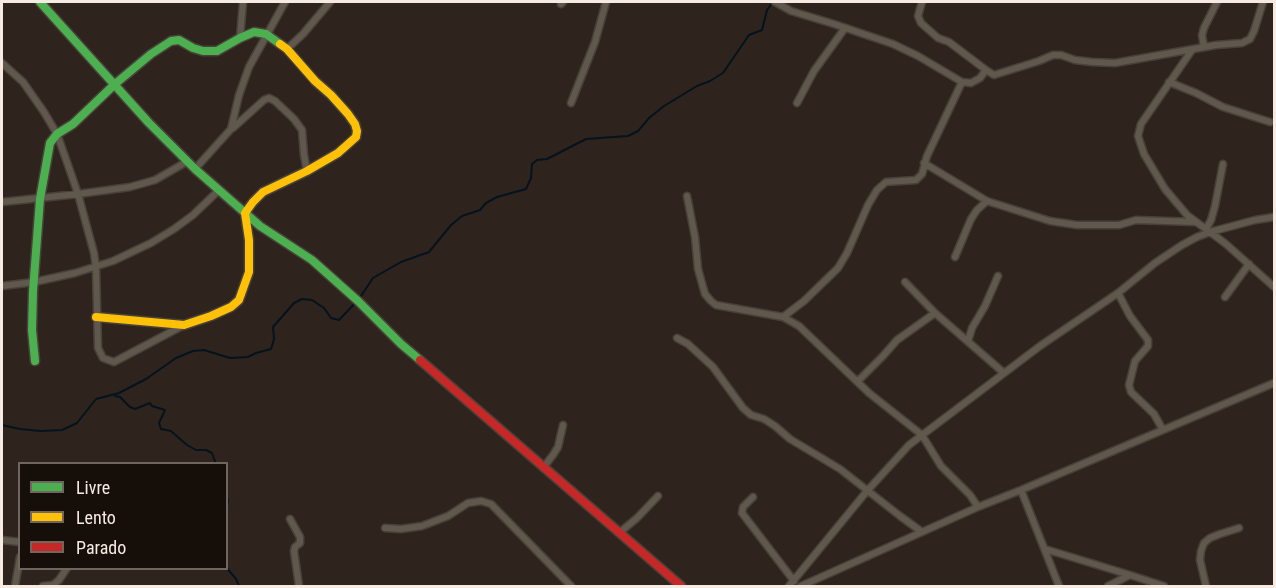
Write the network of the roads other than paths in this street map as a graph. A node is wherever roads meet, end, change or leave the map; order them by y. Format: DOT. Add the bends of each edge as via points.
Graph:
graph roads {
  1 [pos="40,2"];
  2 [pos="243,2"];
  3 [pos="285,2"];
  4 [pos="330,2"];
  5 [pos="606,2"];
  6 [pos="922,2"];
  7 [pos="1217,2"];
  8 [pos="1263,2"];
  9 [pos="778,4"];
  10 [pos="845,28"];
  11 [pos="266,34"];
  12 [pos="240,38"];
  13 [pos="1203,47"];
  14 [pos="287,49"];
  15 [pos="1192,50"];
  16 [pos="2,63"];
  17 [pos="986,70"];
  18 [pos="962,82"];
  19 [pos="1169,82"];
  20 [pos="115,84"];
  21 [pos="571,103"];
  22 [pos="797,103"];
  23 [pos="1270,122"];
  24 [pos="231,129"];
  25 [pos="57,134"];
  26 [pos="188,161"];
  27 [pos="924,163"];
  28 [pos="1223,164"];
  29 [pos="195,169"];
  30 [pos="307,171"];
  31 [pos="219,190"];
  32 [pos="78,194"];
  33 [pos="687,196"];
  34 [pos="40,199"];
  35 [pos="987,201"];
  36 [pos="2,202"];
  37 [pos="245,213"];
  38 [pos="1275,217"];
  39 [pos="1196,222"];
  40 [pos="1208,231"];
  41 [pos="955,257"];
  42 [pos="1250,264"];
  43 [pos="96,268"];
  44 [pos="998,276"];
  45 [pos="34,282"];
  46 [pos="905,282"];
  47 [pos="2,286"];
  48 [pos="1275,286"];
  49 [pos="1118,293"];
  50 [pos="1225,297"];
  51 [pos="935,313"];
  52 [pos="96,317"];
  53 [pos="783,317"];
  54 [pos="184,325"];
  55 [pos="677,338"];
  56 [pos="968,341"];
  57 [pos="35,361"];
  58 [pos="1004,373"];
  59 [pos="858,381"];
  60 [pos="1275,383"];
  61 [pos="563,425"];
  62 [pos="1163,430"];
  63 [pos="921,435"];
  64 [pos="543,468"];
  65 [pos="1021,490"];
  66 [pos="867,491"];
  67 [pos="658,496"];
  68 [pos="753,497"];
  69 [pos="978,507"];
  70 [pos="290,519"];
  71 [pos="385,528"];
  72 [pos="1239,528"];
  73 [pos="922,532"];
  74 [pos="619,533"];
  75 [pos="2,540"];
  76 [pos="18,542"];
  77 [pos="1045,549"];
  78 [pos="18,569"];
  79 [pos="66,570"];
  80 [pos="1130,575"];
  81 [pos="792,584"];
  82 [pos="15,586"];
  83 [pos="43,586"];
  84 [pos="299,586"];
  85 [pos="572,586"];
  86 [pos="681,586"];
  87 [pos="801,586"];
  88 [pos="1059,586"];
  89 [pos="1108,586"];
  90 [pos="1164,586"];
  91 [pos="1206,586"];
  1 -- 20 [label="street"];
  2 -- 12 [label="street"];
  3 -- 11 [label="street"];
  4 -- 14 [label="street"];
  5 -- 21 [label="street" via="590,58"];
  6 -- 17 [label="street" via="918,16 921,23"];
  7 -- 13 [label="street" via="1204,28"];
  8 -- 13 [label="street" via="1250,39"];
  9 -- 10 [label="street"];
  10 -- 18 [label="street" via="893,44"];
  10 -- 22 [label="street" via="814,70"];
  11 -- 12 [label="street" via="254,32"];
  11 -- 14 [label="street"];
  11 -- 24 [label="street" via="249,67"];
  12 -- 20 [label="street" via="217,51 171,41"];
  13 -- 15 [label="street"];
  14 -- 30 [label="street" via="332,95 357,131 356,137 338,153"];
  15 -- 17 [label="street" via="1115,63 1053,55 994,75"];
  15 -- 19 [label="street"];
  16 -- 25 [label="street" via="23,82"];
  17 -- 18 [label="street" via="971,83"];
  18 -- 27 [label="street"];
  19 -- 23 [label="street"];
  19 -- 39 [label="street" via="1141,124 1138,136 1165,189"];
  20 -- 25 [label="street"];
  20 -- 26 [label="street"];
  24 -- 29 [label="street"];
  24 -- 30 [label="street" via="264,100 276,101 302,130"];
  25 -- 32 [label="street"];
  25 -- 34 [label="street" via="50,143"];
  26 -- 29 [label="street"];
  26 -- 32 [label="street" via="147,183"];
  27 -- 35 [label="street"];
  27 -- 53 [label="street" via="916,180 886,182 877,190 838,268"];
  28 -- 40 [label="street"];
  29 -- 31 [label="street"];
  30 -- 37 [label="street" via="263,192"];
  31 -- 37 [label="street"];
  31 -- 43 [label="street" via="174,230"];
  32 -- 34 [label="street"];
  32 -- 43 [label="street"];
  33 -- 53 [label="street" via="705,294 716,305"];
  34 -- 36 [label="street"];
  34 -- 45 [label="street"];
  35 -- 39 [label="street" via="1050,221 1077,225 1119,225 1136,220"];
  35 -- 41 [label="street" via="971,219"];
  37 -- 54 [label="street" via="249,272 239,300 231,307"];
  37 -- 64 [label="street" via="312,260"];
  38 -- 40 [label="street"];
  39 -- 40 [label="street"];
  40 -- 42 [label="street"];
  40 -- 49 [label="street" via="1155,263"];
  42 -- 48 [label="street"];
  42 -- 50 [label="street"];
  43 -- 45 [label="street"];
  43 -- 52 [label="street"];
  44 -- 56 [label="street"];
  45 -- 47 [label="street"];
  45 -- 57 [label="street"];
  46 -- 51 [label="street"];
  49 -- 58 [label="street"];
  49 -- 62 [label="street" via="1149,340 1135,361 1131,392 1154,414"];
  51 -- 56 [label="street"];
  51 -- 59 [label="street" via="897,340"];
  52 -- 54 [label="street"];
  52 -- 54 [label="street" via="98,348 103,358 114,362"];
  53 -- 59 [label="street" via="799,326"];
  55 -- 66 [label="street" via="713,366 751,415 776,426"];
  56 -- 58 [label="street"];
  58 -- 63 [label="street"];
  59 -- 63 [label="street"];
  60 -- 62 [label="street"];
  61 -- 64 [label="street" via="558,447"];
  62 -- 65 [label="street"];
  63 -- 66 [label="street"];
  63 -- 69 [label="street" via="941,466"];
  64 -- 74 [label="street"];
  65 -- 69 [label="street"];
  65 -- 77 [label="street"];
  66 -- 73 [label="street"];
  66 -- 81 [label="street"];
  67 -- 74 [label="street"];
  68 -- 81 [label="street" via="742,513"];
  69 -- 73 [label="street"];
  70 -- 84 [label="street" via="300,537 294,551"];
  71 -- 85 [label="street" via="422,526 448,516 468,502 482,501 491,504"];
  72 -- 91 [label="street" via="1204,543 1200,560"];
  73 -- 87 [label="street"];
  74 -- 86 [label="street"];
  75 -- 76 [label="street"];
  77 -- 80 [label="street"];
  77 -- 88 [label="street"];
  78 -- 82 [label="street"];
  79 -- 83 [label="street" via="53,585"];
  80 -- 89 [label="street"];
  80 -- 90 [label="street"];
}
